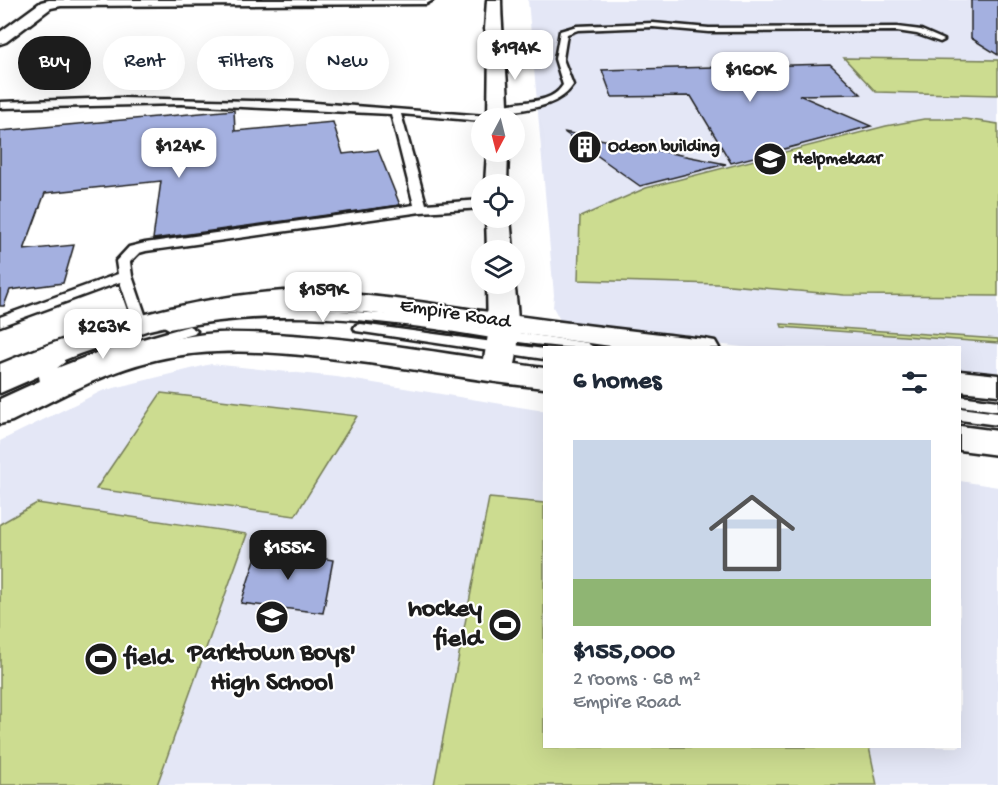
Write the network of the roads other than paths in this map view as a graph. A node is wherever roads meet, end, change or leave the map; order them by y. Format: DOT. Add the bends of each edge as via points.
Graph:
graph roads {
  1 [pos="426,0"];
  2 [pos="494,0"];
  3 [pos="505,0"];
  4 [pos="0,39"];
  5 [pos="940,40"];
  6 [pos="497,44"];
  7 [pos="0,105"];
  8 [pos="493,108"];
  9 [pos="522,108"];
  10 [pos="395,111"];
  11 [pos="471,115"];
  12 [pos="471,205"];
  13 [pos="420,208"];
  14 [pos="125,276"];
  15 [pos="501,294"];
  16 [pos="0,322"];
  17 [pos="141,322"];
  18 [pos="501,344"];
  19 [pos="544,346"];
  20 [pos="602,346"];
  21 [pos="543,354"];
  22 [pos="0,376"];
  23 [pos="543,377"];
  24 [pos="961,381"];
  25 [pos="998,385"];
  26 [pos="0,388"];
  27 [pos="0,400"];
  28 [pos="961,401"];
  29 [pos="998,406"];
  30 [pos="0,413"];
  31 [pos="961,414"];
  32 [pos="998,419"];
  33 [pos="961,438"];
  34 [pos="998,443"];
  1 -- 4 [label="street" via="61,2 46,5"];
  2 -- 6 [label="street"];
  3 -- 6 [label="street" via="504,29"];
  5 -- 9 [label="lane" via="897,29 709,30 653,25 577,28 563,33 559,52 567,90"];
  6 -- 8 [label="street"];
  7 -- 10 [label="lane" via="141,102"];
  10 -- 11 [label="lane"];
  10 -- 13 [label="lane"];
  12 -- 13 [label="lane"];
  13 -- 14 [label="lane" via="145,247 123,261"];
  14 -- 16 [label="lane"];
  14 -- 17 [label="lane"];
  15 -- 18 [label="street"];
  17 -- 18 [label="street, Empire Road" via="241,303 337,300 400,306"];
  17 -- 22 [label="street, Empire Road"];
  18 -- 19 [label="lane"];
  18 -- 20 [label="street, Empire Road"];
  18 -- 21 [label="lane"];
  18 -- 23 [label="street, Empire Road"];
  18 -- 26 [label="lane" via="310,312 237,314 165,326 106,343"];
  18 -- 27 [label="lane" via="312,322 243,324 185,332 109,353"];
  18 -- 30 [label="street, Empire Road" via="317,347 208,342 170,347 104,364"];
  24 -- 25 [label="street"];
  28 -- 29 [label="lane"];
  31 -- 32 [label="lane"];
  33 -- 34 [label="street"];
}
